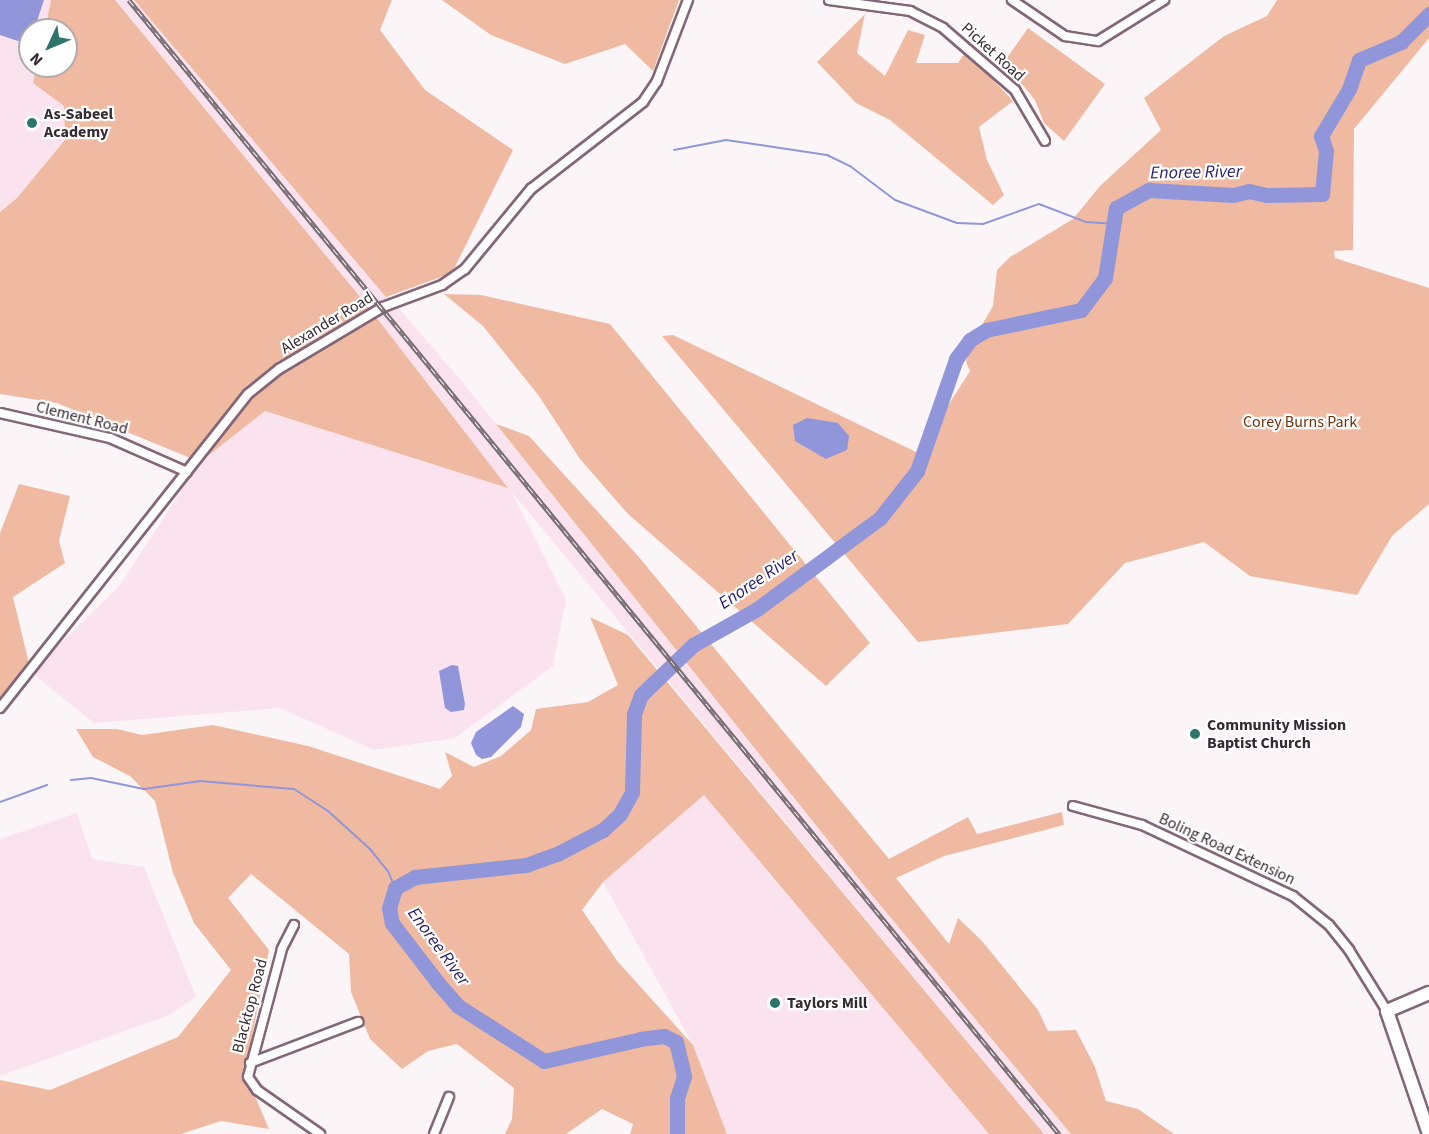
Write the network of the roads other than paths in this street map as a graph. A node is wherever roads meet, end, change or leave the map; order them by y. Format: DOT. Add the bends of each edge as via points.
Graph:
graph roads {
  1 [pos="688,0"];
  2 [pos="829,0"];
  3 [pos="1012,0"];
  4 [pos="1164,0"];
  5 [pos="1045,141"];
  6 [pos="0,413"];
  7 [pos="187,472"];
  8 [pos="0,708"];
  9 [pos="1073,806"];
  10 [pos="294,925"];
  11 [pos="1429,993"];
  12 [pos="1387,1011"];
  13 [pos="358,1022"];
  14 [pos="250,1063"];
  15 [pos="450,1097"];
  16 [pos="320,1134"];
  17 [pos="434,1134"];
  18 [pos="1429,1134"];
  1 -- 7 [label="street, Alexander Road" via="657,81 636,110 531,189 454,278 383,307 258,384"];
  2 -- 5 [label="street, Picket Road" via="910,10 943,28 1015,90"];
  3 -- 4 [label="street" via="1065,36 1089,41 1098,41"];
  6 -- 7 [label="street, Clement Road" via="110,438"];
  7 -- 8 [label="street, Alexander Road"];
  9 -- 12 [label="street, Boling Road Extension" via="1142,825 1293,896 1329,925"];
  10 -- 14 [label="street, Blacktop Road" via="282,949"];
  11 -- 12 [label="street"];
  12 -- 18 [label="street"];
  13 -- 14 [label="street"];
  14 -- 16 [label="street, Blacktop Road" via="248,1077 252,1086"];
  15 -- 17 [label="street"];
}
